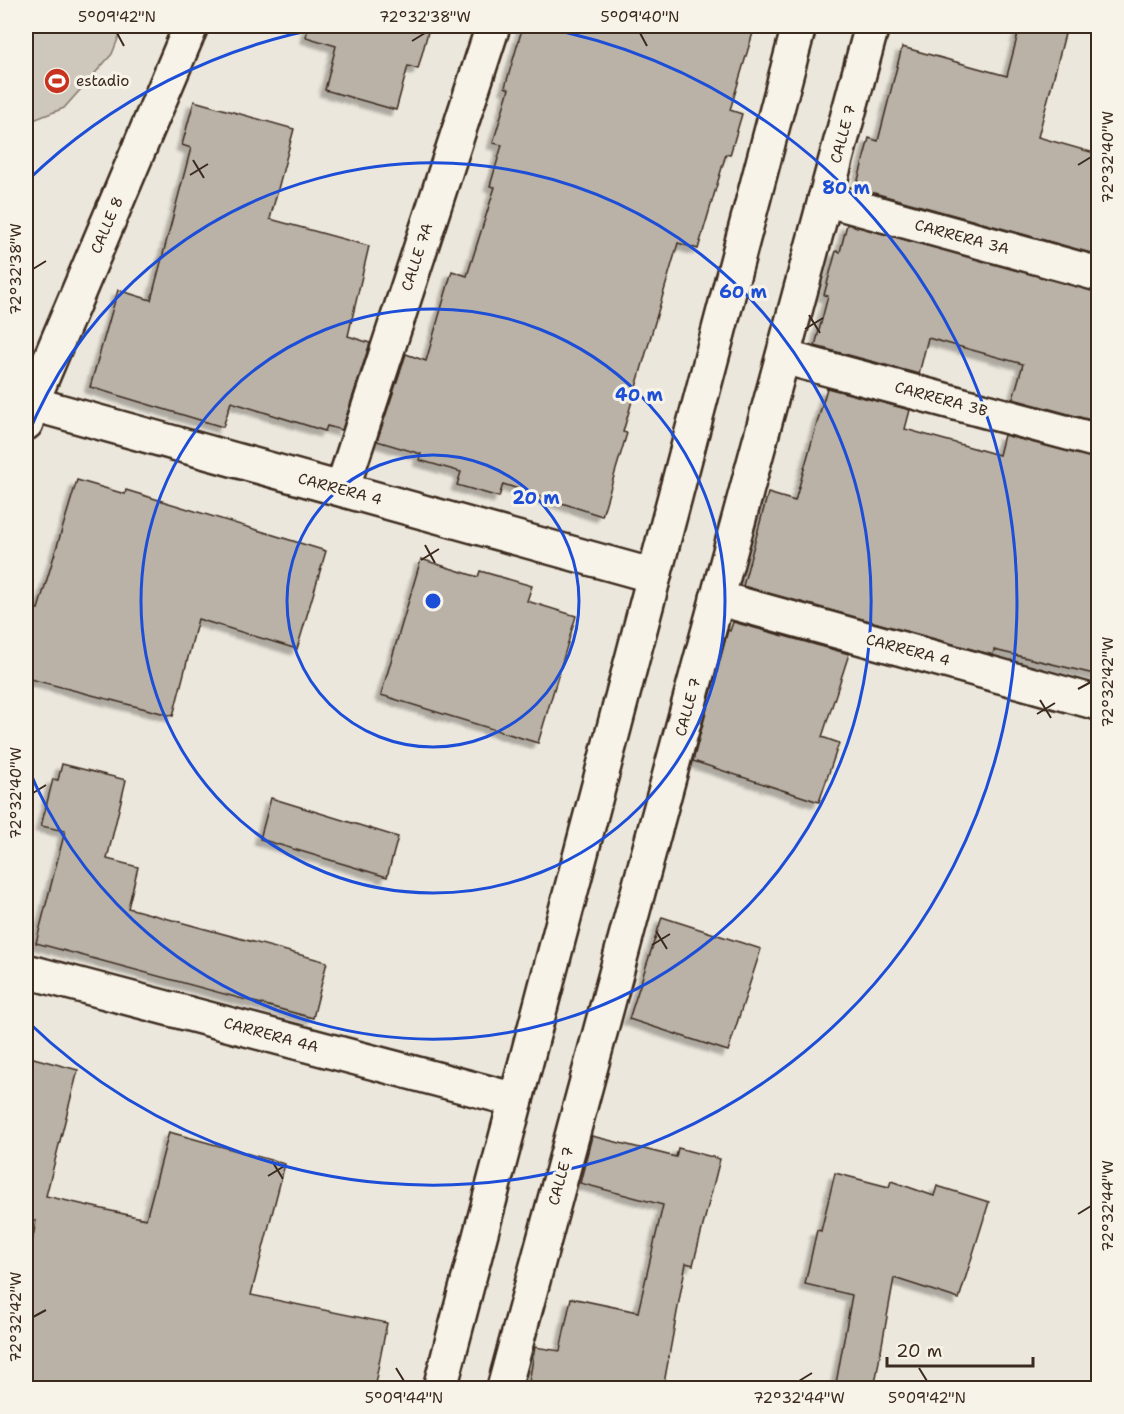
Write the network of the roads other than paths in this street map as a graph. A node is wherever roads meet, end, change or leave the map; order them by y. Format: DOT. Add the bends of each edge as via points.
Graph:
graph roads {
  1 [pos="191,26"];
  2 [pos="493,26"];
  3 [pos="799,26"];
  4 [pos="872,26"];
  5 [pos="825,200"];
  6 [pos="1098,274"];
  7 [pos="783,357"];
  8 [pos="27,410"];
  9 [pos="1098,441"];
  10 [pos="342,489"];
  11 [pos="654,576"];
  12 [pos="717,598"];
  13 [pos="1098,703"];
  14 [pos="26,971"];
  15 [pos="516,1100"];
  16 [pos="440,1389"];
  17 [pos="504,1389"];
  1 -- 8 [label="street, CALLE 8"];
  2 -- 10 [label="street, CALLE 7A"];
  3 -- 11 [label="street"];
  4 -- 5 [label="street, CALLE 7"];
  5 -- 6 [label="street, CARRERA 3A"];
  5 -- 7 [label="street, CALLE 7"];
  7 -- 9 [label="street, CARRERA 3B"];
  7 -- 12 [label="street, CALLE 7"];
  8 -- 10 [label="street, CARRERA 4"];
  10 -- 11 [label="street, CARRERA 4"];
  11 -- 15 [label="street"];
  12 -- 13 [label="street, CARRERA 4"];
  12 -- 17 [label="street, CALLE 7"];
  14 -- 15 [label="street, CARRERA 4A"];
  15 -- 16 [label="street"];
}
